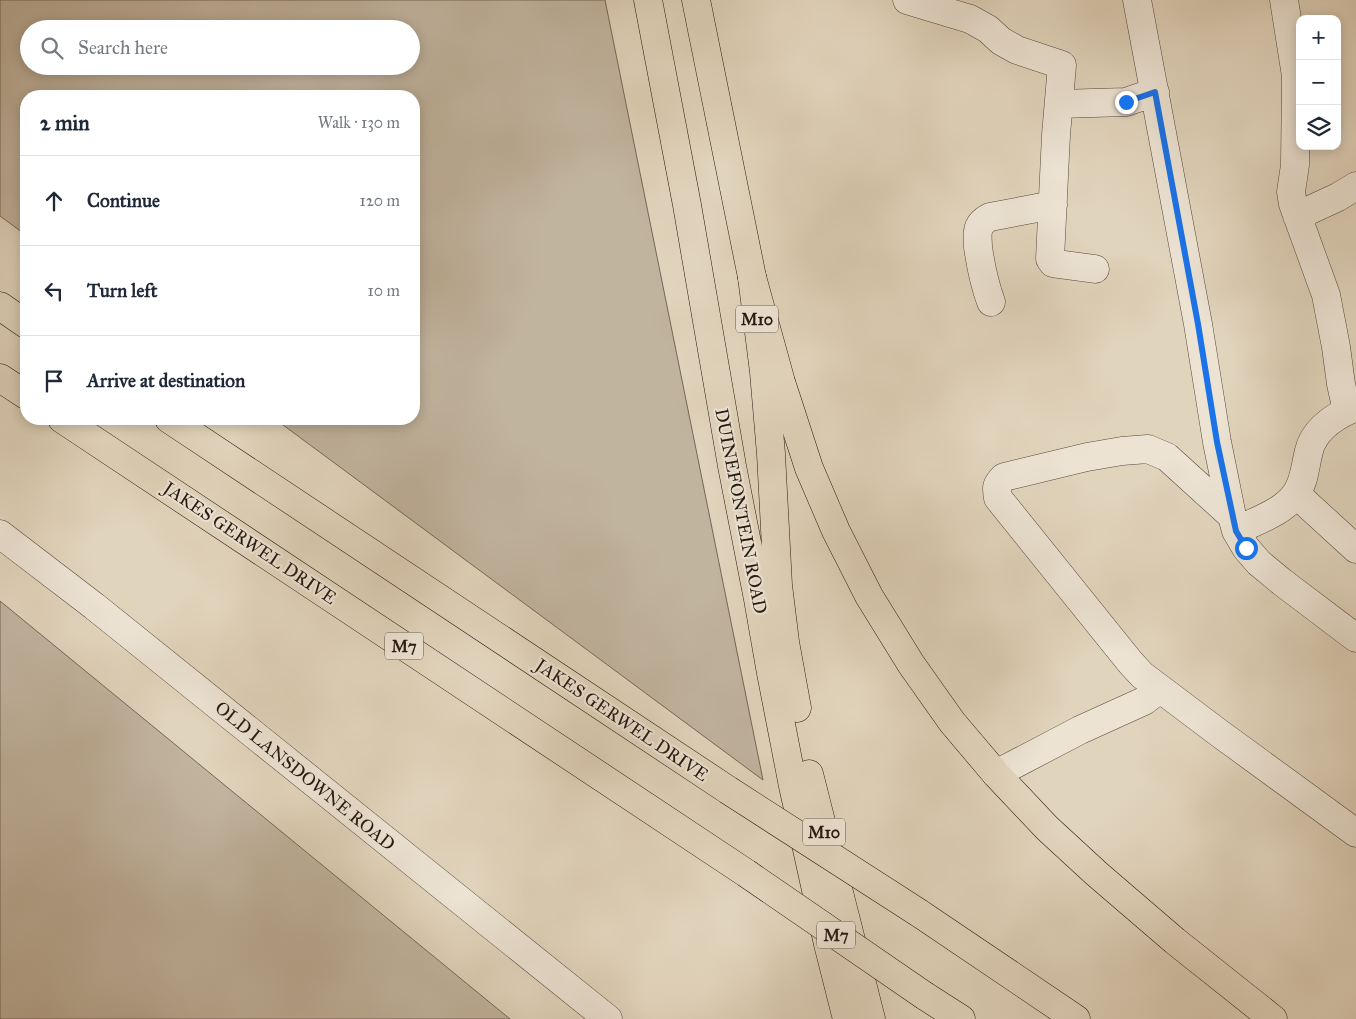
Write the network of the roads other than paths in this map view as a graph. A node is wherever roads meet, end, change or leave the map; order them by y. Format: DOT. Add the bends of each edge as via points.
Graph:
graph roads {
  1 [pos="648,0"];
  2 [pos="696,0"];
  3 [pos="907,0"];
  4 [pos="1137,0"];
  5 [pos="1284,0"];
  6 [pos="1155,92"];
  7 [pos="1059,104"];
  8 [pos="1356,186"];
  9 [pos="1053,205"];
  10 [pos="1297,216"];
  11 [pos="1095,269"];
  12 [pos="752,277"];
  13 [pos="991,302"];
  14 [pos="0,306"];
  15 [pos="20,320"];
  16 [pos="0,378"];
  17 [pos="20,391"];
  18 [pos="1351,409"];
  19 [pos="71,425"];
  20 [pos="178,425"];
  21 [pos="1296,494"];
  22 [pos="1234,523"];
  23 [pos="0,534"];
  24 [pos="1356,549"];
  25 [pos="1356,638"];
  26 [pos="1160,688"];
  27 [pos="996,774"];
  28 [pos="1356,833"];
  29 [pos="608,1019"];
  30 [pos="847,1019"];
  31 [pos="871,1019"];
  32 [pos="961,1019"];
  33 [pos="1076,1019"];
  34 [pos="1273,1019"];
  1 -- 30 [label="main road, DUINEFONTEIN ROAD / M10" via="793,786"];
  2 -- 12 [label="main road, DUINEFONTEIN ROAD / M10"];
  3 -- 7 [label="street" via="970,19 1017,50 1062,65"];
  4 -- 6 [label="street"];
  5 -- 10 [label="street" via="1296,76 1295,165 1291,192"];
  6 -- 7 [label="street" via="1126,102"];
  6 -- 22 [label="street"];
  7 -- 9 [label="street"];
  8 -- 10 [label="street"];
  9 -- 11 [label="street" via="1050,259"];
  9 -- 13 [label="street" via="990,217 980,225 977,237 983,280"];
  10 -- 18 [label="street" via="1326,295 1341,384"];
  12 -- 27 [label="main road" via="809,468 836,531 869,596 911,664 952,722"];
  12 -- 31 [label="main road, DUINEFONTEIN ROAD / M10" via="764,372 778,585 785,642 807,767"];
  14 -- 15 [label="main road"];
  16 -- 17 [label="main road"];
  18 -- 21 [label="street" via="1317,433 1309,448"];
  19 -- 32 [label="main road, JAKES GERWEL DRIVE / M7, bridge"];
  20 -- 33 [label="main road, JAKES GERWEL DRIVE, bridge"];
  21 -- 22 [label="street" via="1275,512"];
  21 -- 24 [label="street"];
  22 -- 25 [label="street" via="1246,548 1259,563"];
  22 -- 26 [label="street" via="1167,457 1148,449 1087,457 1004,477 998,484 998,498 1130,662"];
  23 -- 29 [label="street, OLD LANSDOWNE ROAD"];
  26 -- 27 [label="street" via="1144,701"];
  26 -- 28 [label="street"];
  27 -- 34 [label="main road" via="1097,874"];
}
